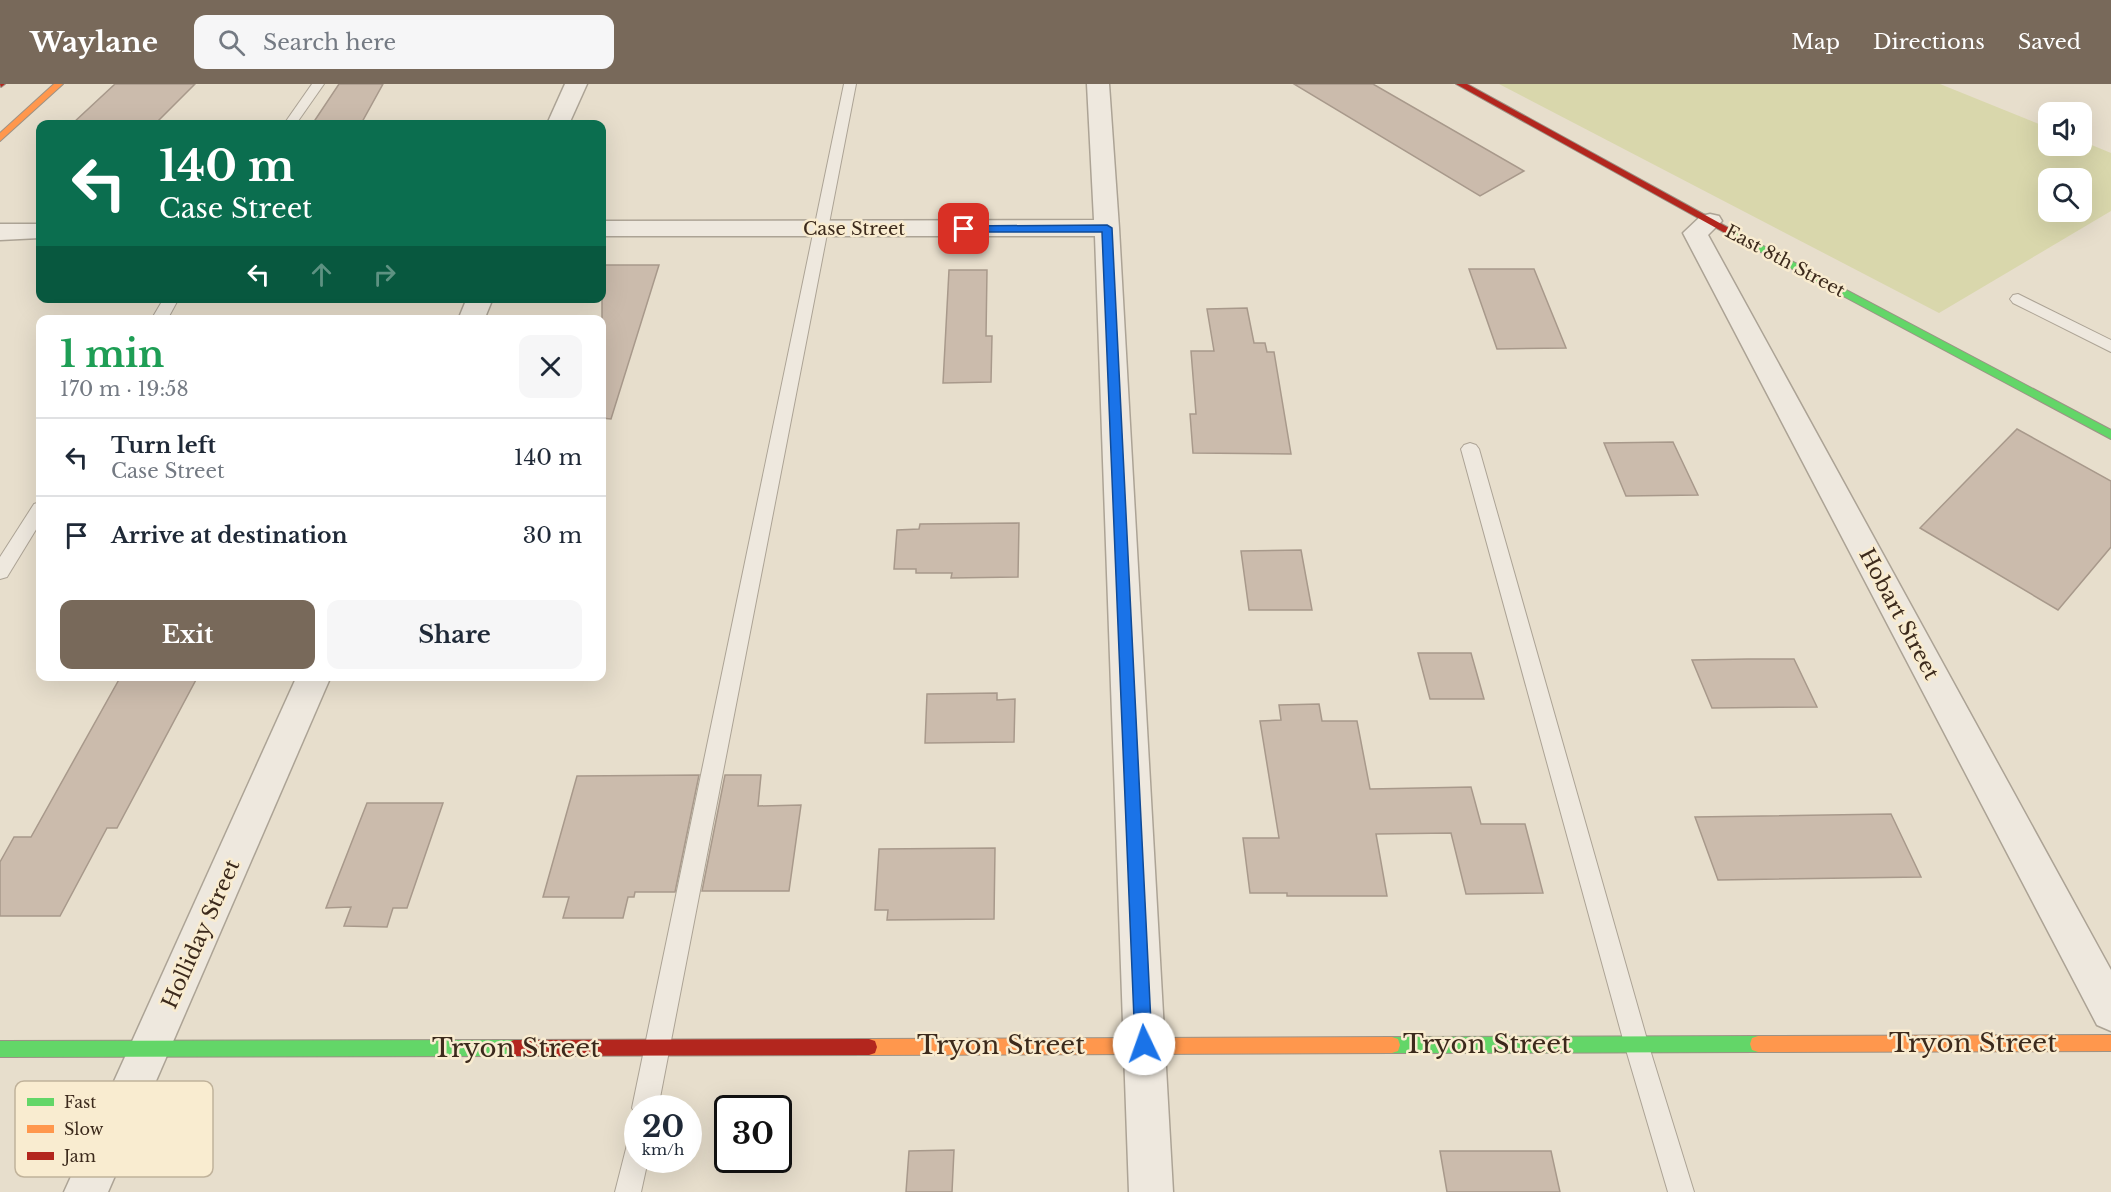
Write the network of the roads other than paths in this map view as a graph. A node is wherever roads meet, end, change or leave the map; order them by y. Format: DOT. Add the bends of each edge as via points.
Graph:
graph roads {
  1 [pos="59,84"];
  2 [pos="318,84"];
  3 [pos="576,84"];
  4 [pos="849,84"];
  5 [pos="1098,84"];
  6 [pos="1460,84"];
  7 [pos="293,120"];
  8 [pos="560,120"];
  9 [pos="0,138"];
  10 [pos="1710,221"];
  11 [pos="1107,228"];
  12 [pos="821,229"];
  13 [pos="606,230"];
  14 [pos="36,231"];
  15 [pos="0,232"];
  16 [pos="2018,299"];
  17 [pos="2111,346"];
  18 [pos="2111,435"];
  19 [pos="1470,449"];
  20 [pos="36,515"];
  21 [pos="0,572"];
  22 [pos="312,681"];
  23 [pos="2111,1011"];
  24 [pos="1636,1043"];
  25 [pos="2111,1043"];
  26 [pos="1144,1044"];
  27 [pos="657,1047"];
  28 [pos="0,1049"];
  29 [pos="150,1050"];
  30 [pos="136,1081"];
  31 [pos="648,1095"];
  32 [pos="632,1173"];
  33 [pos="93,1177"];
  34 [pos="86,1192"];
  35 [pos="628,1192"];
  36 [pos="1151,1192"];
  37 [pos="1681,1192"];
  1 -- 9 [label="street"];
  2 -- 7 [label="lane"];
  3 -- 8 [label="street"];
  4 -- 12 [label="lane"];
  5 -- 11 [label="street"];
  6 -- 10 [label="street, East 8th Street"];
  10 -- 18 [label="street, East 8th Street"];
  10 -- 23 [label="street, Hobart Street" via="1695,233"];
  11 -- 12 [label="street, Case Street"];
  11 -- 26 [label="street"];
  12 -- 13 [label="street, Case Street"];
  12 -- 27 [label="lane"];
  14 -- 15 [label="street"];
  16 -- 17 [label="lane"];
  19 -- 24 [label="lane"];
  20 -- 21 [label="lane"];
  22 -- 29 [label="street, Holliday Street"];
  24 -- 25 [label="street, Tryon Street"];
  24 -- 26 [label="street, Tryon Street"];
  24 -- 37 [label="lane"];
  26 -- 27 [label="street, Tryon Street"];
  26 -- 36 [label="street"];
  27 -- 29 [label="street, Tryon Street"];
  27 -- 31 [label="lane"];
  28 -- 29 [label="street, Tryon Street"];
  29 -- 30 [label="street, Holliday Street"];
  32 -- 35 [label="lane"];
  33 -- 34 [label="street, Holliday Street"];
}
